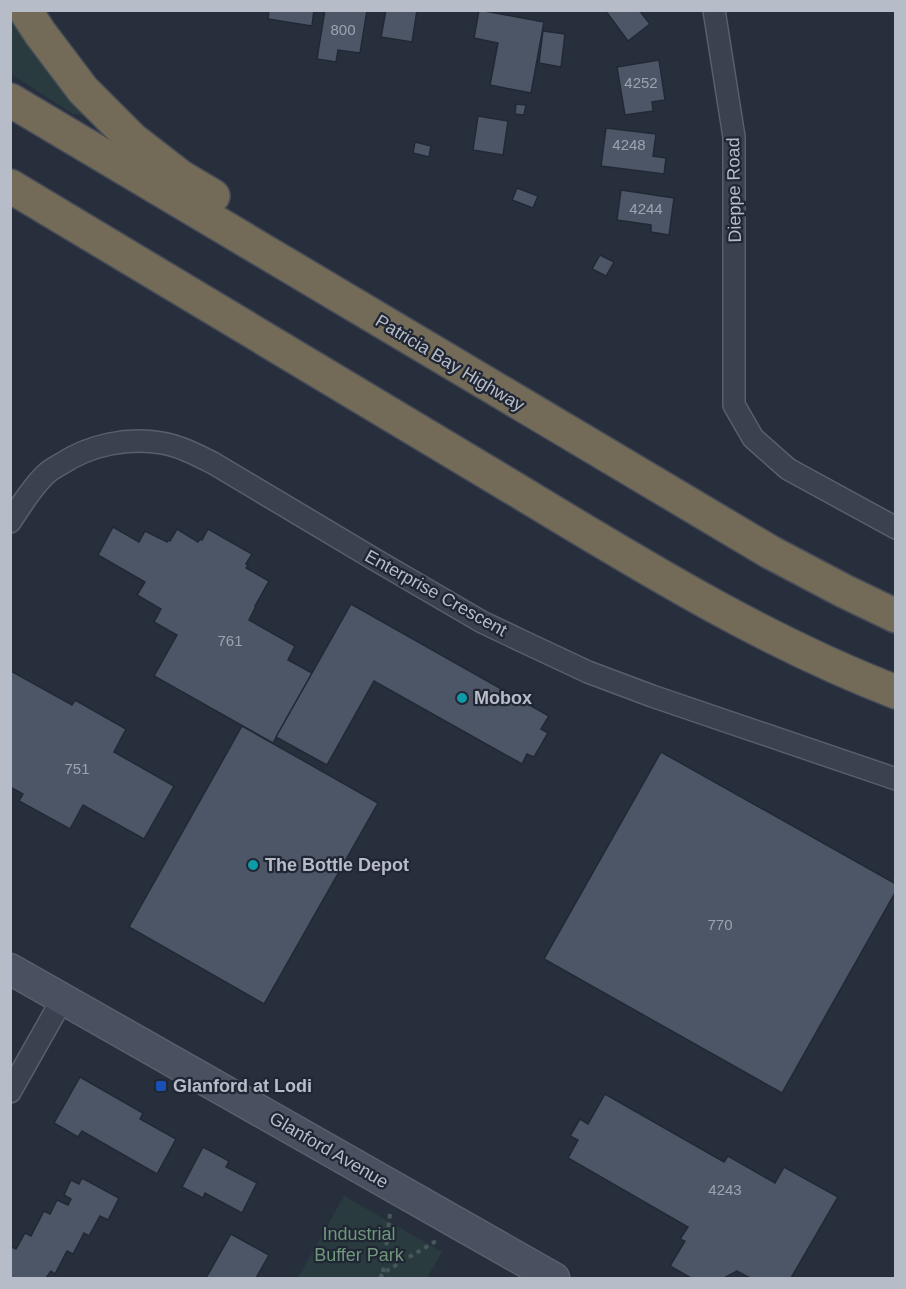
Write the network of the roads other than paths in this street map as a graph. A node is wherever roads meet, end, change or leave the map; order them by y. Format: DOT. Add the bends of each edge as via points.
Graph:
graph roads {
  1 [pos="25,10"];
  2 [pos="714,10"];
  3 [pos="10,100"];
  4 [pos="10,186"];
  5 [pos="10,522"];
  6 [pos="896,528"];
  7 [pos="770,552"];
  8 [pos="896,616"];
  9 [pos="896,692"];
  10 [pos="896,778"];
  11 [pos="10,969"];
  12 [pos="63,998"];
  13 [pos="10,1092"];
  14 [pos="554,1278"];
  1 -- 7 [label="highway" via="83,90 132,139 182,177 606,434"];
  2 -- 6 [label="street, Dieppe Road" via="734,137 734,405 753,438 788,469"];
  3 -- 7 [label="highway, Patricia Bay Highway"];
  4 -- 9 [label="highway" via="708,603 795,648"];
  5 -- 10 [label="street, Enterprise Crescent" via="47,473 68,459 114,443 163,443 213,463 483,622 588,672"];
  7 -- 8 [label="highway, Patricia Bay Highway"];
  11 -- 12 [label="main road, Glanford Avenue"];
  12 -- 13 [label="street"];
  12 -- 14 [label="main road, Glanford Avenue"];
}
